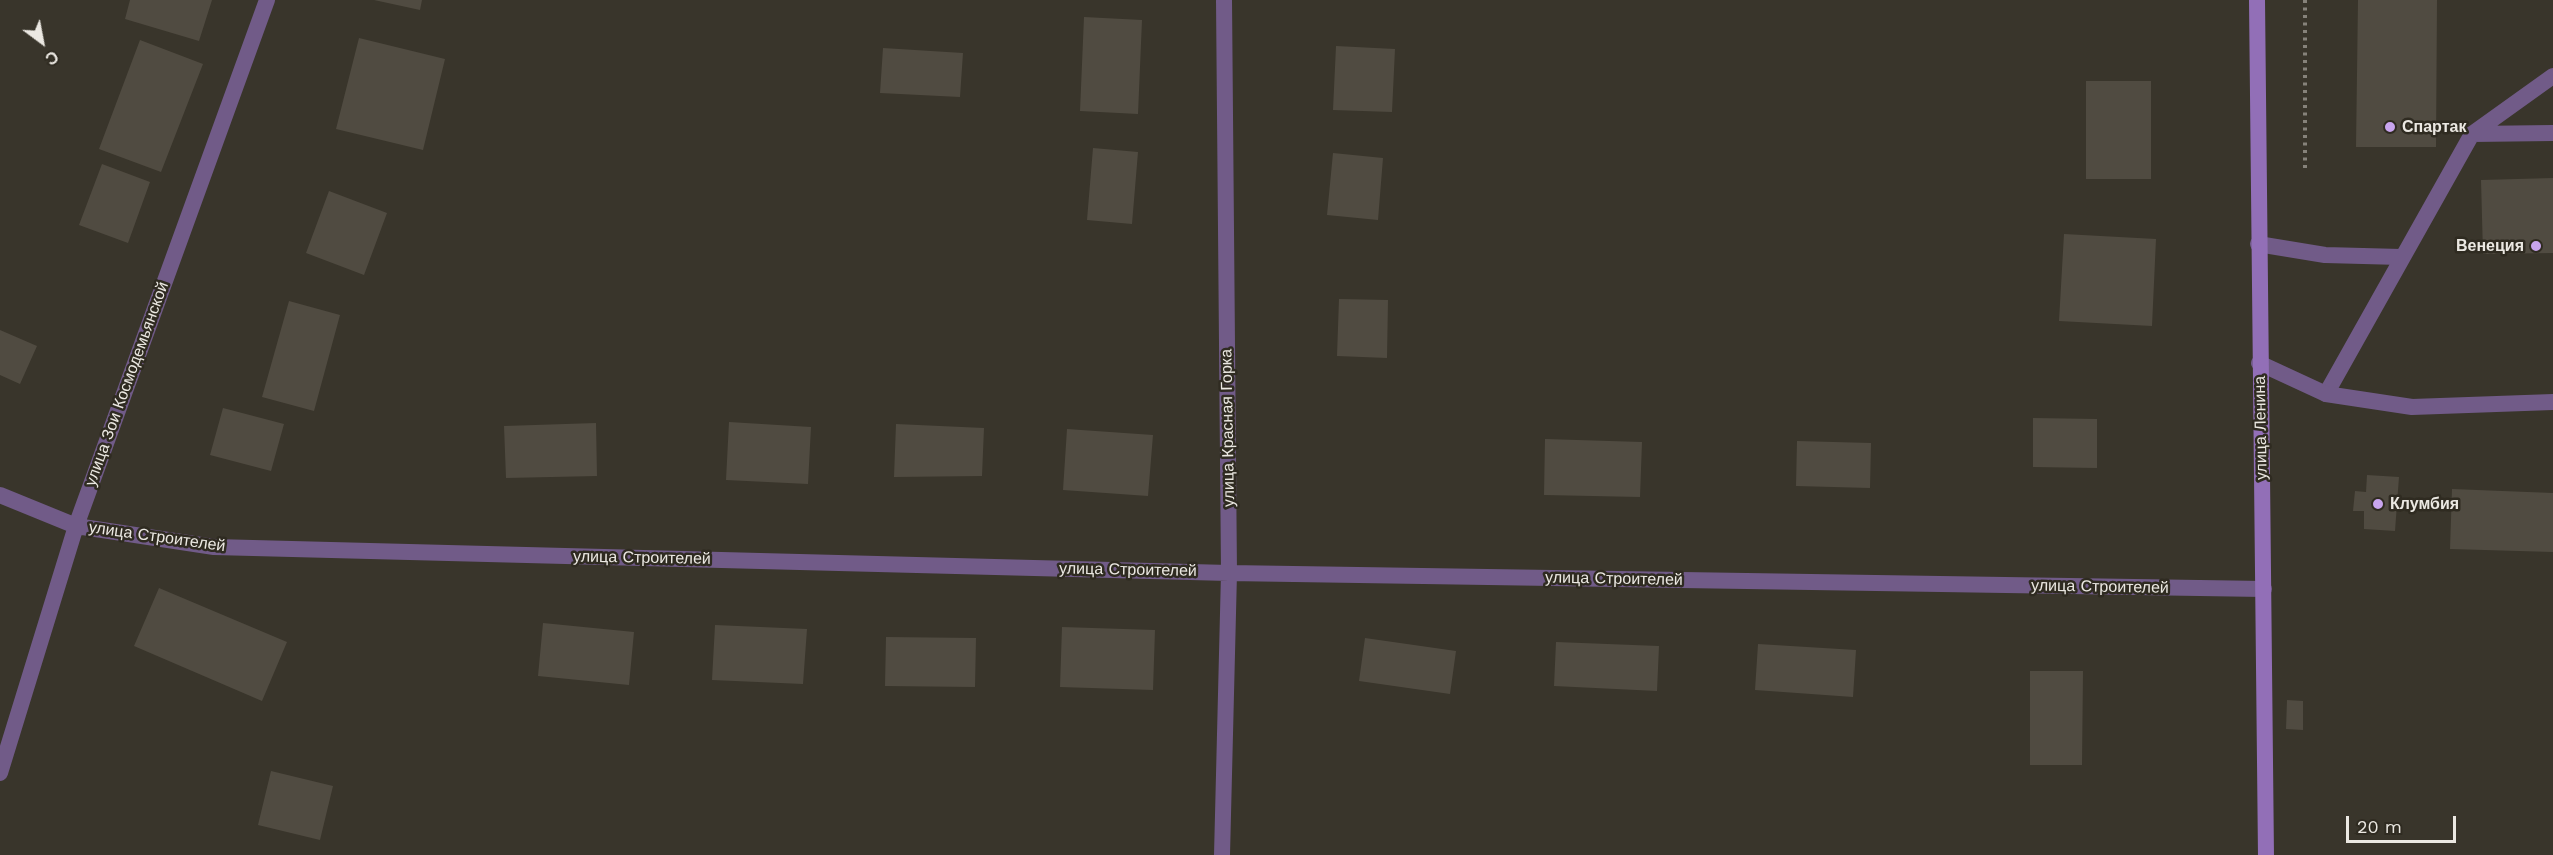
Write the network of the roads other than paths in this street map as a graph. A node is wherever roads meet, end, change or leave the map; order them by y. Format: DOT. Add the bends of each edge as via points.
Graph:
graph roads {
  1 [pos="267,0"];
  2 [pos="1224,0"];
  3 [pos="2257,0"];
  4 [pos="2553,76"];
  5 [pos="2553,133"];
  6 [pos="2472,134"];
  7 [pos="2258,244"];
  8 [pos="2401,257"];
  9 [pos="2259,363"];
  10 [pos="2326,394"];
  11 [pos="2553,402"];
  12 [pos="0,495"];
  13 [pos="76,526"];
  14 [pos="1229,573"];
  15 [pos="2264,589"];
  16 [pos="0,773"];
  17 [pos="1222,855"];
  18 [pos="2266,855"];
  1 -- 13 [label="street, улица Зои Космодемьянской"];
  2 -- 14 [label="street, улица Красная Горка"];
  3 -- 7 [label="main road, улица Ленина"];
  4 -- 6 [label="street"];
  5 -- 6 [label="street"];
  6 -- 8 [label="street"];
  7 -- 8 [label="street" via="2325,255"];
  7 -- 9 [label="main road, улица Ленина"];
  8 -- 10 [label="street"];
  9 -- 10 [label="street"];
  9 -- 15 [label="main road, улица Ленина"];
  10 -- 11 [label="street" via="2412,407"];
  12 -- 13 [label="street, улица Строителей"];
  13 -- 14 [label="street, улица Строителей" via="213,547"];
  13 -- 16 [label="street, улица Зои Космодемьянской"];
  14 -- 15 [label="street, улица Строителей"];
  14 -- 17 [label="street, улица Красная Горка"];
  15 -- 18 [label="main road, улица Ленина"];
}
